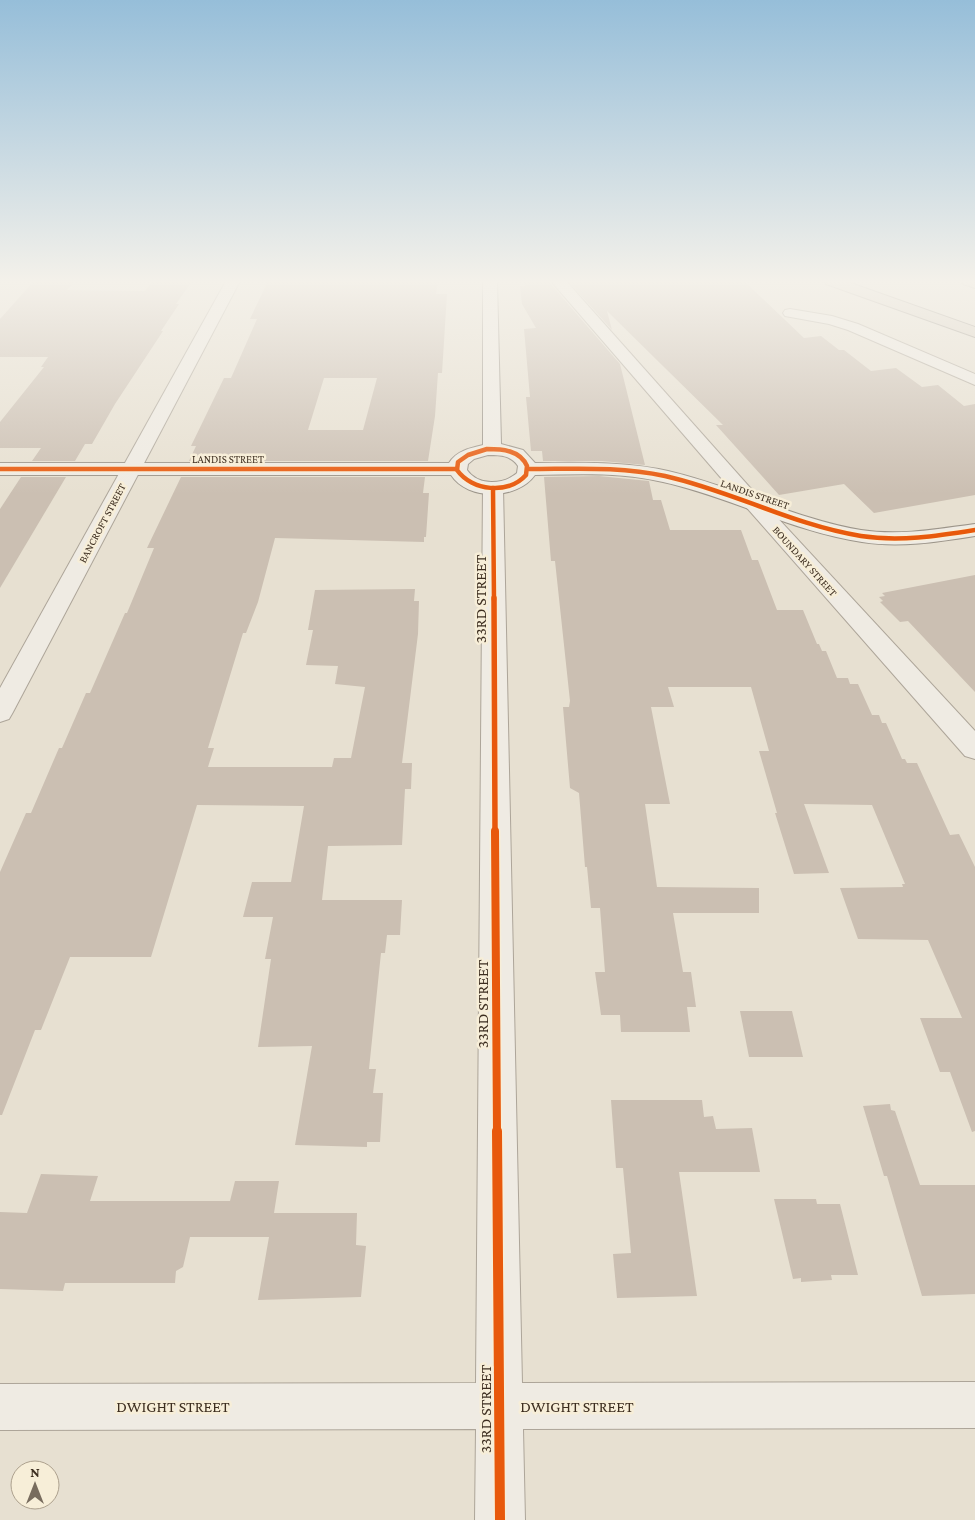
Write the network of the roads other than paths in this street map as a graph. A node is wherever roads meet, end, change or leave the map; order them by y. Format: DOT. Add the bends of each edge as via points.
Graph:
graph roads {
  1 [pos="195,352"];
  2 [pos="491,352"];
  3 [pos="620,352"];
  4 [pos="910,352"];
  5 [pos="975,380"];
  6 [pos="492,449"];
  7 [pos="0,469"];
  8 [pos="132,469"];
  9 [pos="457,469"];
  10 [pos="529,469"];
  11 [pos="493,488"];
  12 [pos="754,504"];
  13 [pos="975,530"];
  14 [pos="0,712"];
  15 [pos="975,749"];
  16 [pos="975,1405"];
  17 [pos="499,1406"];
  18 [pos="0,1407"];
  19 [pos="500,1520"];
  1 -- 8 [label="street, BANCROFT STREET"];
  2 -- 6 [label="street"];
  3 -- 12 [label="street, BOUNDARY STREET"];
  4 -- 5 [label="street"];
  6 -- 9 [label="street" via="467,455 460,460"];
  6 -- 10 [label="street" via="520,456"];
  7 -- 8 [label="street, LANDIS STREET"];
  8 -- 9 [label="street, LANDIS STREET"];
  8 -- 14 [label="street, BANCROFT STREET"];
  9 -- 11 [label="street" via="468,483"];
  10 -- 11 [label="street" via="522,480 513,485"];
  10 -- 12 [label="street, LANDIS STREET" via="638,471 688,482"];
  11 -- 17 [label="street, 33RD STREET"];
  12 -- 13 [label="street, LANDIS STREET" via="861,536 921,538"];
  12 -- 15 [label="street, BOUNDARY STREET"];
  16 -- 17 [label="street, DWIGHT STREET"];
  17 -- 18 [label="street, DWIGHT STREET"];
  17 -- 19 [label="street, 33RD STREET"];
}
